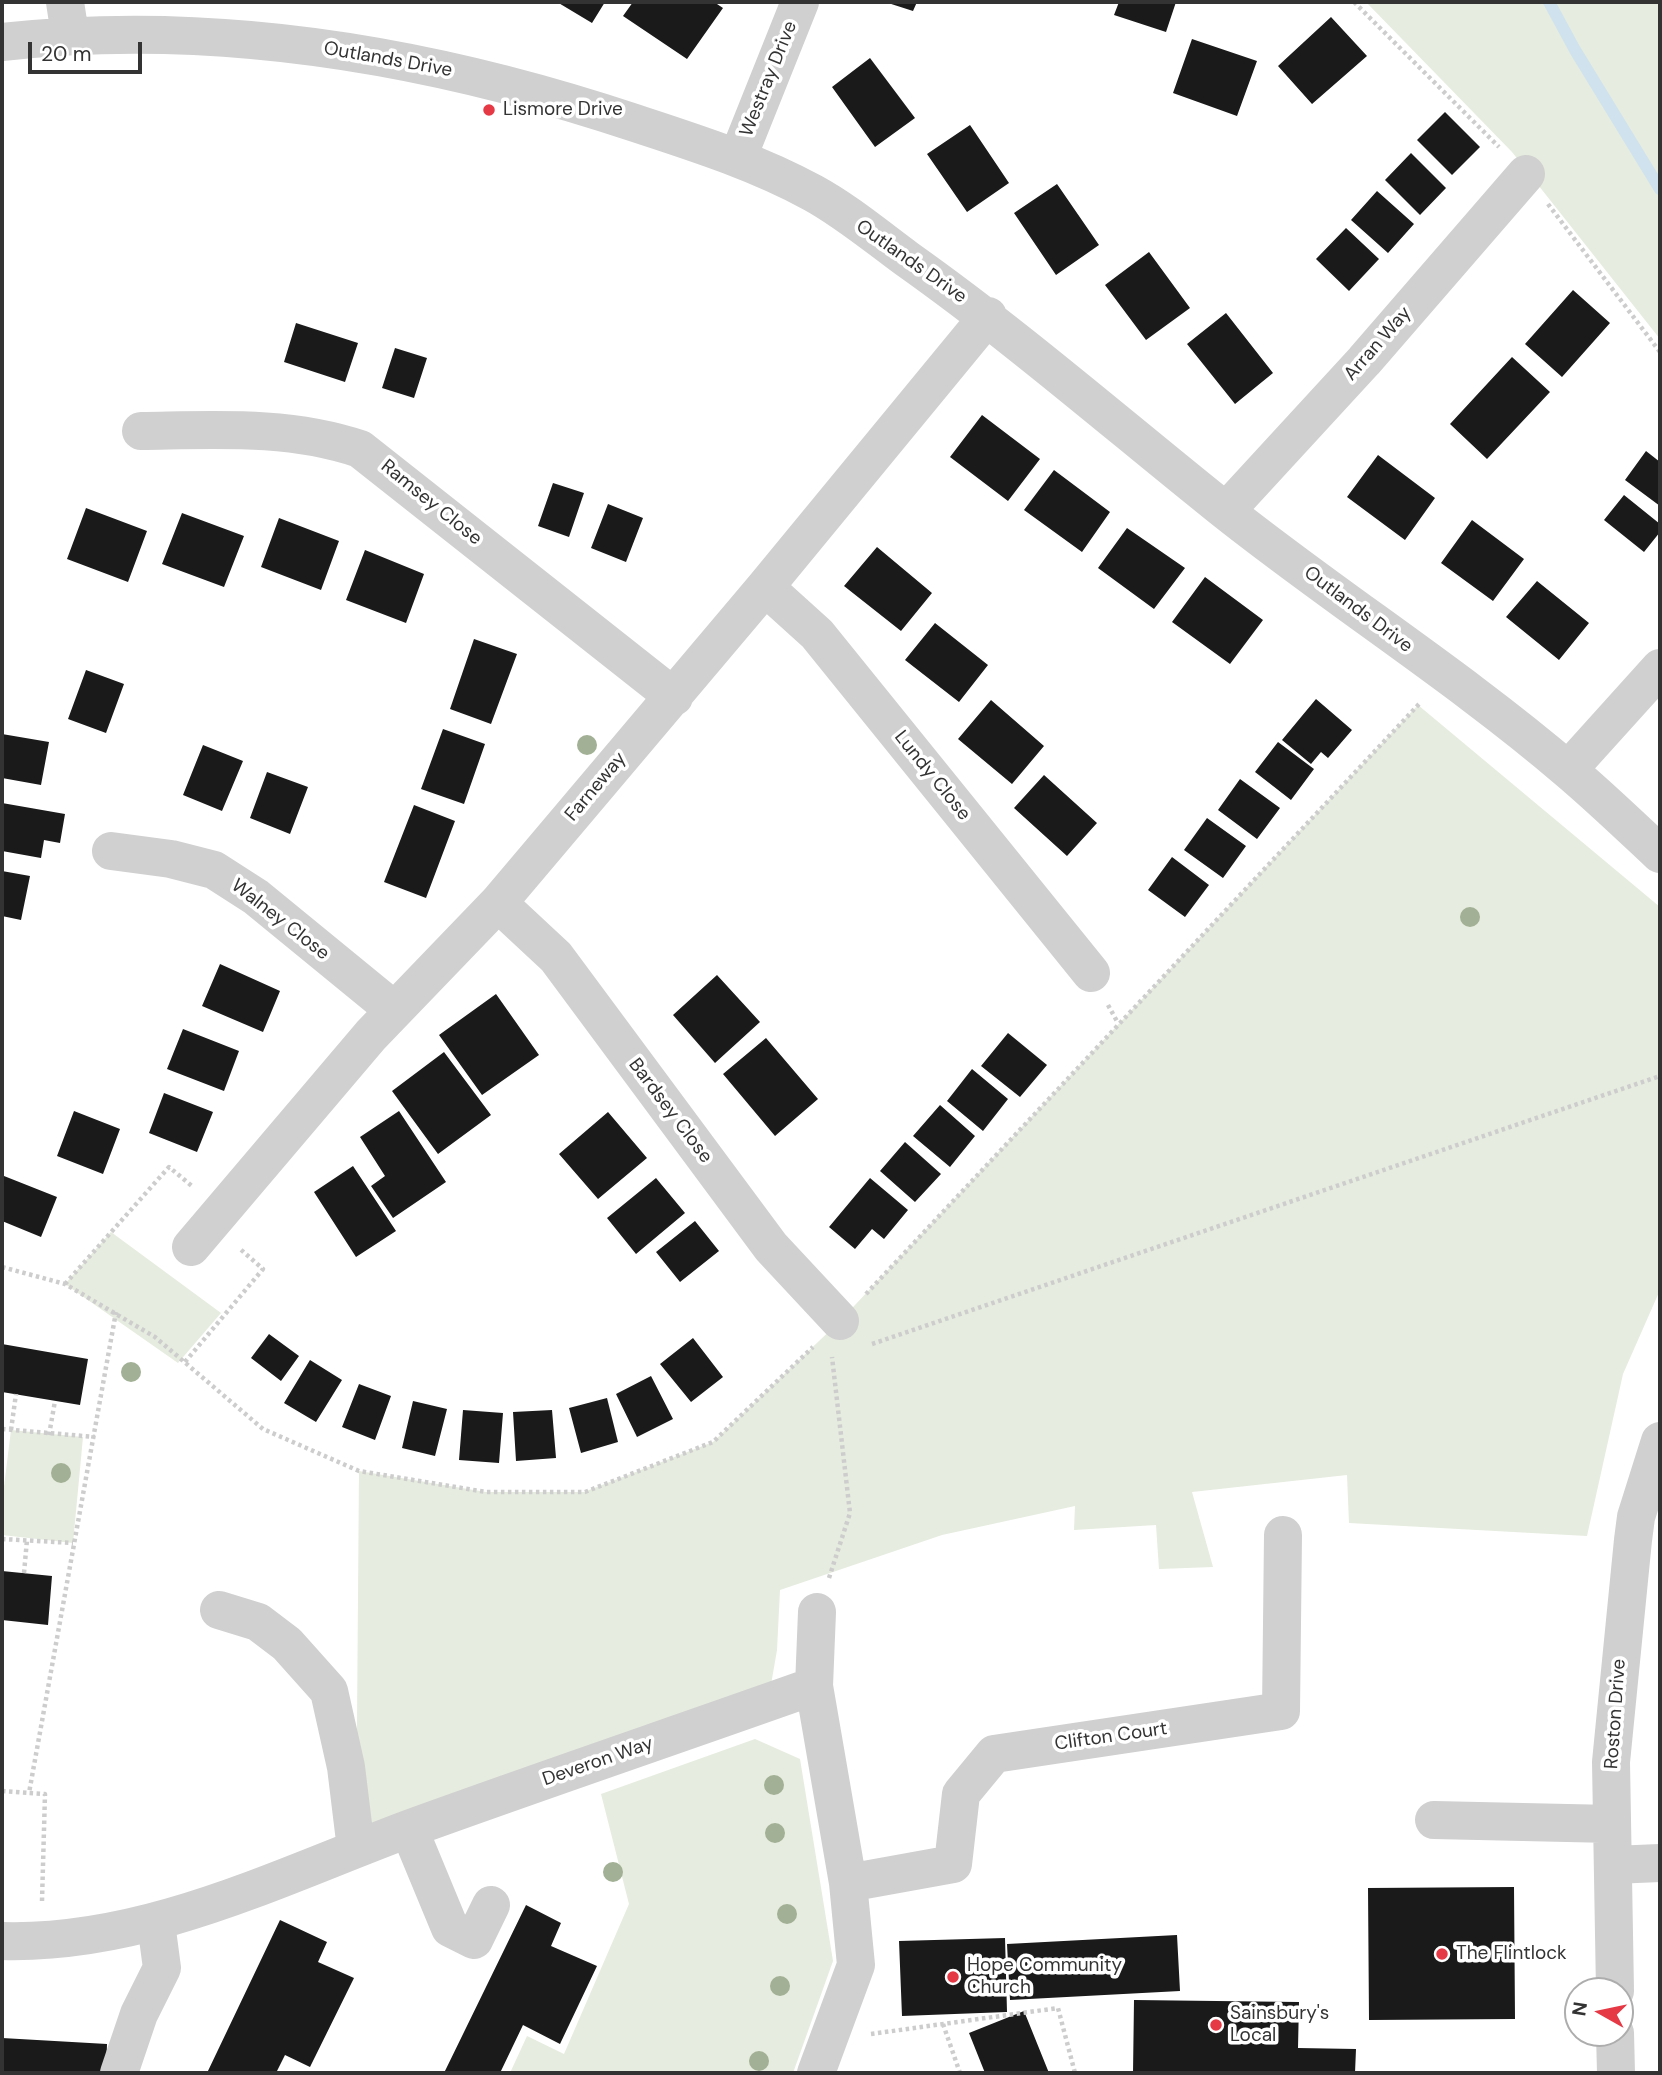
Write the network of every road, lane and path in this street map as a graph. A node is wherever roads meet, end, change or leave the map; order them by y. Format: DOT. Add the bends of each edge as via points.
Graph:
graph roads {
  1 [pos="800,2"];
  2 [pos="68,18"];
  3 [pos="2,42"];
  4 [pos="738,157"];
  5 [pos="1526,174"];
  6 [pos="988,316"];
  7 [pos="141,431"];
  8 [pos="1226,511"];
  9 [pos="765,587"];
  10 [pos="1660,668"];
  11 [pos="1446,675"];
  12 [pos="674,697"];
  13 [pos="1568,770"];
  14 [pos="111,852"];
  15 [pos="1660,854"];
  16 [pos="498,902"];
  17 [pos="1091,973"];
  18 [pos="394,1010"];
  19 [pos="1660,1076"];
  20 [pos="208,1227"];
  21 [pos="2,1267"];
  22 [pos="65,1284"];
  23 [pos="116,1312"];
  24 [pos="844,1345"];
  25 [pos="185,1362"];
  26 [pos="16,1394"];
  27 [pos="55,1401"];
  28 [pos="2,1429"];
  29 [pos="11,1430"];
  30 [pos="49,1435"];
  31 [pos="95,1437"];
  32 [pos="1660,1441"];
  33 [pos="1283,1535"];
  34 [pos="2,1539"];
  35 [pos="27,1540"];
  36 [pos="74,1543"];
  37 [pos="24,1573"];
  38 [pos="219,1610"];
  39 [pos="817,1612"];
  40 [pos="814,1686"];
  41 [pos="2,1791"];
  42 [pos="29,1793"];
  43 [pos="1434,1820"];
  44 [pos="1612,1824"];
  45 [pos="409,1829"];
  46 [pos="356,1849"];
  47 [pos="1660,1863"];
  48 [pos="1613,1865"];
  49 [pos="848,1884"];
  50 [pos="491,1905"];
  51 [pos="156,1923"];
  52 [pos="2,1941"];
  53 [pos="41,1942"];
  54 [pos="1615,1977"];
  55 [pos="943,2024"];
  56 [pos="1615,2047"];
  57 [pos="822,2057"];
  58 [pos="119,2073"];
  59 [pos="961,2073"];
  60 [pos="1075,2073"];
  61 [pos="1616,2073"];
  1 -- 4 [label="street, Westray Drive"];
  2 -- 3 [label="street, Outlands Drive"];
  2 -- 4 [label="street, Outlands Drive" via="372,55 583,106"];
  4 -- 6 [label="street, Outlands Drive" via="817,195"];
  5 -- 8 [label="street, Arran Way"];
  6 -- 8 [label="street, Outlands Drive"];
  6 -- 9 [label="street, Farneway"];
  7 -- 12 [label="street, Ramsey Close" via="283,431 325,437 360,449"];
  8 -- 11 [label="street, Outlands Drive"];
  9 -- 12 [label="street, Farneway"];
  9 -- 17 [label="street, Lundy Close" via="817,634"];
  10 -- 13 [label="street"];
  11 -- 13 [label="street, Outlands Drive"];
  11 -- 24 [label="path"];
  12 -- 16 [label="street, Farneway"];
  13 -- 15 [label="street, Outlands Drive"];
  14 -- 18 [label="street, Walney Close" via="214,870 256,897"];
  16 -- 18 [label="street, Farneway"];
  16 -- 24 [label="street, Bardsey Close" via="556,957"];
  18 -- 20 [label="street, Farneway"];
  19 -- 24 [label="path"];
  20 -- 22 [label="path" via="169,1167"];
  20 -- 25 [label="path" via="263,1269"];
  21 -- 22 [label="path"];
  22 -- 23 [label="path"];
  23 -- 25 [label="path"];
  23 -- 31 [label="path"];
  24 -- 25 [label="path" via="713,1442 584,1492 486,1492 359,1471 263,1429"];
  24 -- 39 [label="path" via="850,1513"];
  26 -- 29 [label="path"];
  27 -- 30 [label="path"];
  28 -- 29 [label="path"];
  29 -- 30 [label="path"];
  30 -- 31 [label="path"];
  31 -- 36 [label="path"];
  32 -- 44 [label="street, Roston Drive" via="1633,1540 1611,1762"];
  33 -- 49 [label="street, Clifton Court" via="1281,1712 994,1754 961,1794 953,1864"];
  34 -- 35 [label="path"];
  35 -- 36 [label="path"];
  35 -- 37 [label="path"];
  36 -- 42 [label="path"];
  38 -- 46 [label="street" via="258,1622 287,1644 329,1691 346,1767"];
  39 -- 40 [label="street"];
  40 -- 45 [label="street, Deveron Way"];
  40 -- 49 [label="street"];
  41 -- 42 [label="path"];
  42 -- 53 [label="path" via="45,1794"];
  43 -- 44 [label="street"];
  44 -- 48 [label="street, Roston Drive"];
  45 -- 46 [label="street, Deveron Way"];
  45 -- 50 [label="street" via="450,1928 474,1940"];
  46 -- 51 [label="street, Deveron Way"];
  47 -- 48 [label="street"];
  48 -- 54 [label="street, Roston Drive"];
  49 -- 57 [label="street" via="856,1965"];
  51 -- 53 [label="street, Deveron Way"];
  51 -- 58 [label="street" via="162,1968 135,2016"];
  52 -- 53 [label="street, Deveron Way"];
  55 -- 57 [label="path"];
  55 -- 59 [label="path"];
  55 -- 60 [label="path" via="1058,2008"];
  56 -- 61 [label="street"];
}
